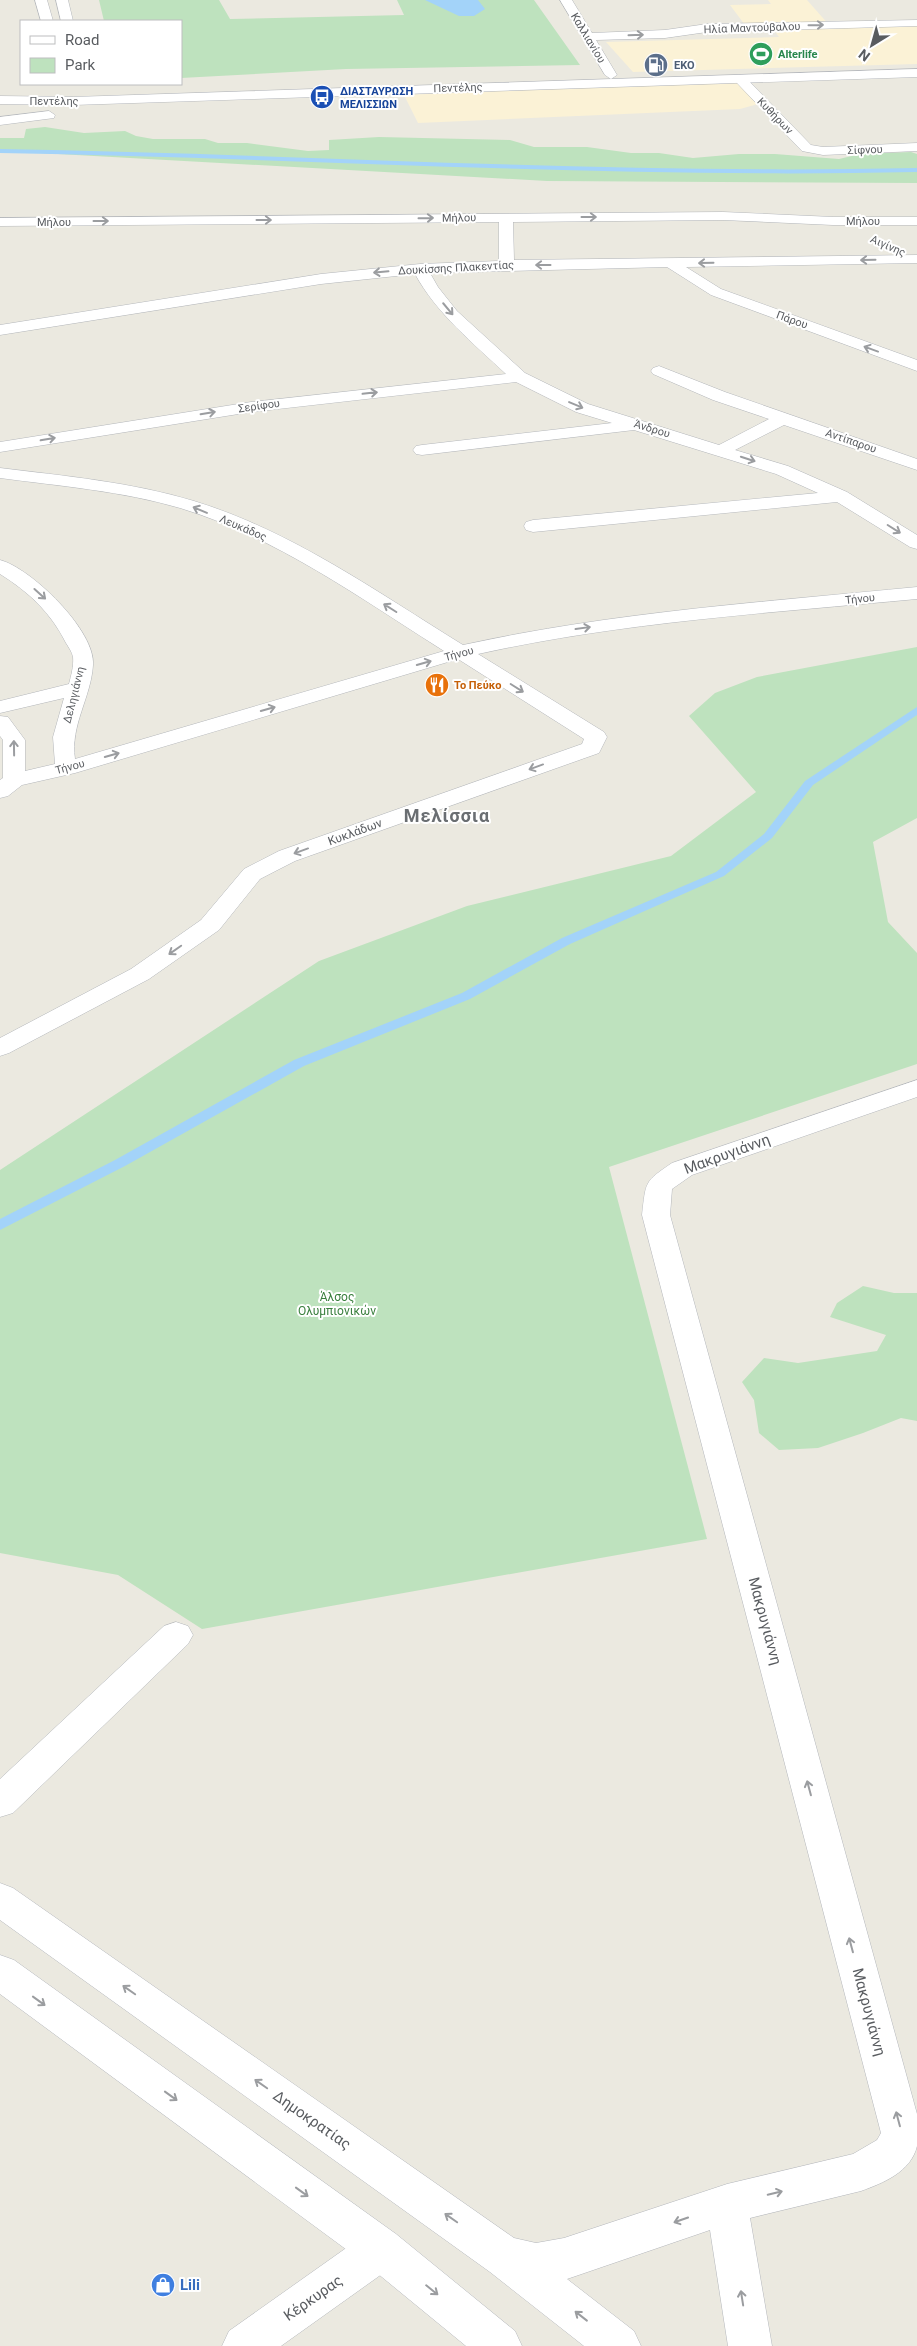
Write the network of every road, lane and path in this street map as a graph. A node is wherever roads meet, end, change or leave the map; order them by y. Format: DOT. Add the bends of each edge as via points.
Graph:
graph roads {
  1 [pos="41,0"];
  2 [pos="62,0"];
  3 [pos="566,0"];
  4 [pos="47,20"];
  5 [pos="67,20"];
  6 [pos="917,23"];
  7 [pos="588,37"];
  8 [pos="917,65"];
  9 [pos="917,73"];
  10 [pos="611,75"];
  11 [pos="740,79"];
  12 [pos="51,93"];
  13 [pos="76,93"];
  14 [pos="0,94"];
  15 [pos="199,96"];
  16 [pos="0,100"];
  17 [pos="0,113"];
  18 [pos="51,115"];
  19 [pos="0,121"];
  20 [pos="917,147"];
  21 [pos="813,150"];
  22 [pos="506,217"];
  23 [pos="833,221"];
  24 [pos="917,221"];
  25 [pos="0,222"];
  26 [pos="866,236"];
  27 [pos="883,244"];
  28 [pos="917,259"];
  29 [pos="672,264"];
  30 [pos="507,265"];
  31 [pos="420,269"];
  32 [pos="0,330"];
  33 [pos="917,366"];
  34 [pos="659,371"];
  35 [pos="519,377"];
  36 [pos="784,418"];
  37 [pos="640,425"];
  38 [pos="0,447"];
  39 [pos="422,450"];
  40 [pos="722,450"];
  41 [pos="917,465"];
  42 [pos="0,473"];
  43 [pos="841,496"];
  44 [pos="533,526"];
  45 [pos="917,543"];
  46 [pos="0,566"];
  47 [pos="917,593"];
  48 [pos="461,652"];
  49 [pos="78,688"];
  50 [pos="0,708"];
  51 [pos="0,722"];
  52 [pos="67,768"];
  53 [pos="7,785"];
  54 [pos="0,1048"];
  55 [pos="917,1088"];
  56 [pos="176,1634"];
  57 [pos="0,1802"];
  58 [pos="0,1899"];
  59 [pos="0,1972"];
  60 [pos="727,2204"];
  61 [pos="381,2249"];
  62 [pos="505,2256"];
  63 [pos="244,2346"];
  64 [pos="500,2346"];
  65 [pos="619,2346"];
  66 [pos="750,2346"];
  1 -- 4 [label="street"];
  2 -- 5 [label="street"];
  3 -- 7 [label="street, Καλλιανίου"];
  7 -- 6 [label="street, Ηλία Μαντούβαλου, one-way" via="665,34 706,28"];
  7 -- 10 [label="street, Καλλιανίου"];
  8 -- 10 [label="street, Πεντέλης"];
  9 -- 11 [label="street, Πεντέλης"];
  10 -- 13 [label="street, Πεντέλης"];
  11 -- 15 [label="street, Πεντέλης"];
  11 -- 21 [label="street, Κυθήρων" via="803,145"];
  12 -- 13 [label="street, Πεντέλης"];
  12 -- 14 [label="street, Πεντέλης"];
  12 -- 16 [label="street, Πεντέλης"];
  12 -- 17 [label="street" via="33,109"];
  13 -- 15 [label="street, Πεντέλης"];
  13 -- 18 [label="street" via="68,106"];
  15 -- 18 [label="street"];
  18 -- 19 [label="street"];
  20 -- 21 [label="street, Σίφνου"];
  22 -- 23 [label="street, Μήλου, one-way" via="723,216"];
  25 -- 22 [label="street, Μήλου, one-way"];
  22 -- 30 [label="street"];
  23 -- 24 [label="street, Μήλου"];
  23 -- 26 [label="street, Αιγίνης"];
  27 -- 28 [label="street, Αιγίνης"];
  28 -- 29 [label="street, Δουκίσσης Πλακεντίας, one-way"];
  29 -- 30 [label="street, Δουκίσσης Πλακεντίας, one-way"];
  33 -- 29 [label="street, Πάρου, one-way" via="716,292"];
  30 -- 31 [label="street, Δουκίσσης Πλακεντίας"];
  31 -- 32 [label="street, Δουκίσσης Πλακεντίας, one-way" via="321,279"];
  31 -- 35 [label="street, Άνδρου, one-way" via="451,314"];
  34 -- 36 [label="street, Αντίπαρου"];
  35 -- 37 [label="street, Άνδρου, one-way" via="582,408"];
  38 -- 35 [label="street, Σερίφου, one-way" via="252,407"];
  36 -- 40 [label="street"];
  36 -- 41 [label="street, Αντίπαρου"];
  37 -- 39 [label="street"];
  37 -- 40 [label="street, Άνδρου"];
  40 -- 43 [label="street, Άνδρου, one-way" via="782,470"];
  48 -- 42 [label="street, Λευκάδος, one-way" via="314,561 189,506 118,488"];
  43 -- 44 [label="street"];
  43 -- 45 [label="street, Άνδρου, one-way"];
  46 -- 49 [label="street, Δεληγιάννη, one-way" via="38,591 69,627 83,657"];
  48 -- 47 [label="street, Τήνου, one-way" via="533,636 630,621"];
  52 -- 48 [label="street, Τήνου, one-way"];
  48 -- 54 [label="street, Κυκλάδων, one-way" via="596,737 592,748 287,856 261,869 252,874 210,926 140,974"];
  49 -- 50 [label="street"];
  49 -- 52 [label="street, Δεληγιάννη" via="69,711 63,744 62,754"];
  53 -- 51 [label="street, one-way" via="14,740"];
  52 -- 53 [label="street, Τήνου"];
  60 -- 55 [label="street, Μακρυγιάννη, one-way" via="861,2172 892,2154 902,2134 656,1215 659,1185 682,1169"];
  56 -- 57 [label="street"];
  62 -- 58 [label="street, Δημοκρατίας, one-way"];
  59 -- 61 [label="street, one-way"];
  60 -- 62 [label="street, Μακρυγιάννη, one-way" via="564,2259 536,2264"];
  66 -- 60 [label="street, one-way"];
  61 -- 63 [label="street, Κέρκυρας"];
  61 -- 64 [label="street, one-way"];
  65 -- 62 [label="street, Δημοκρατίας, one-way"];
}
